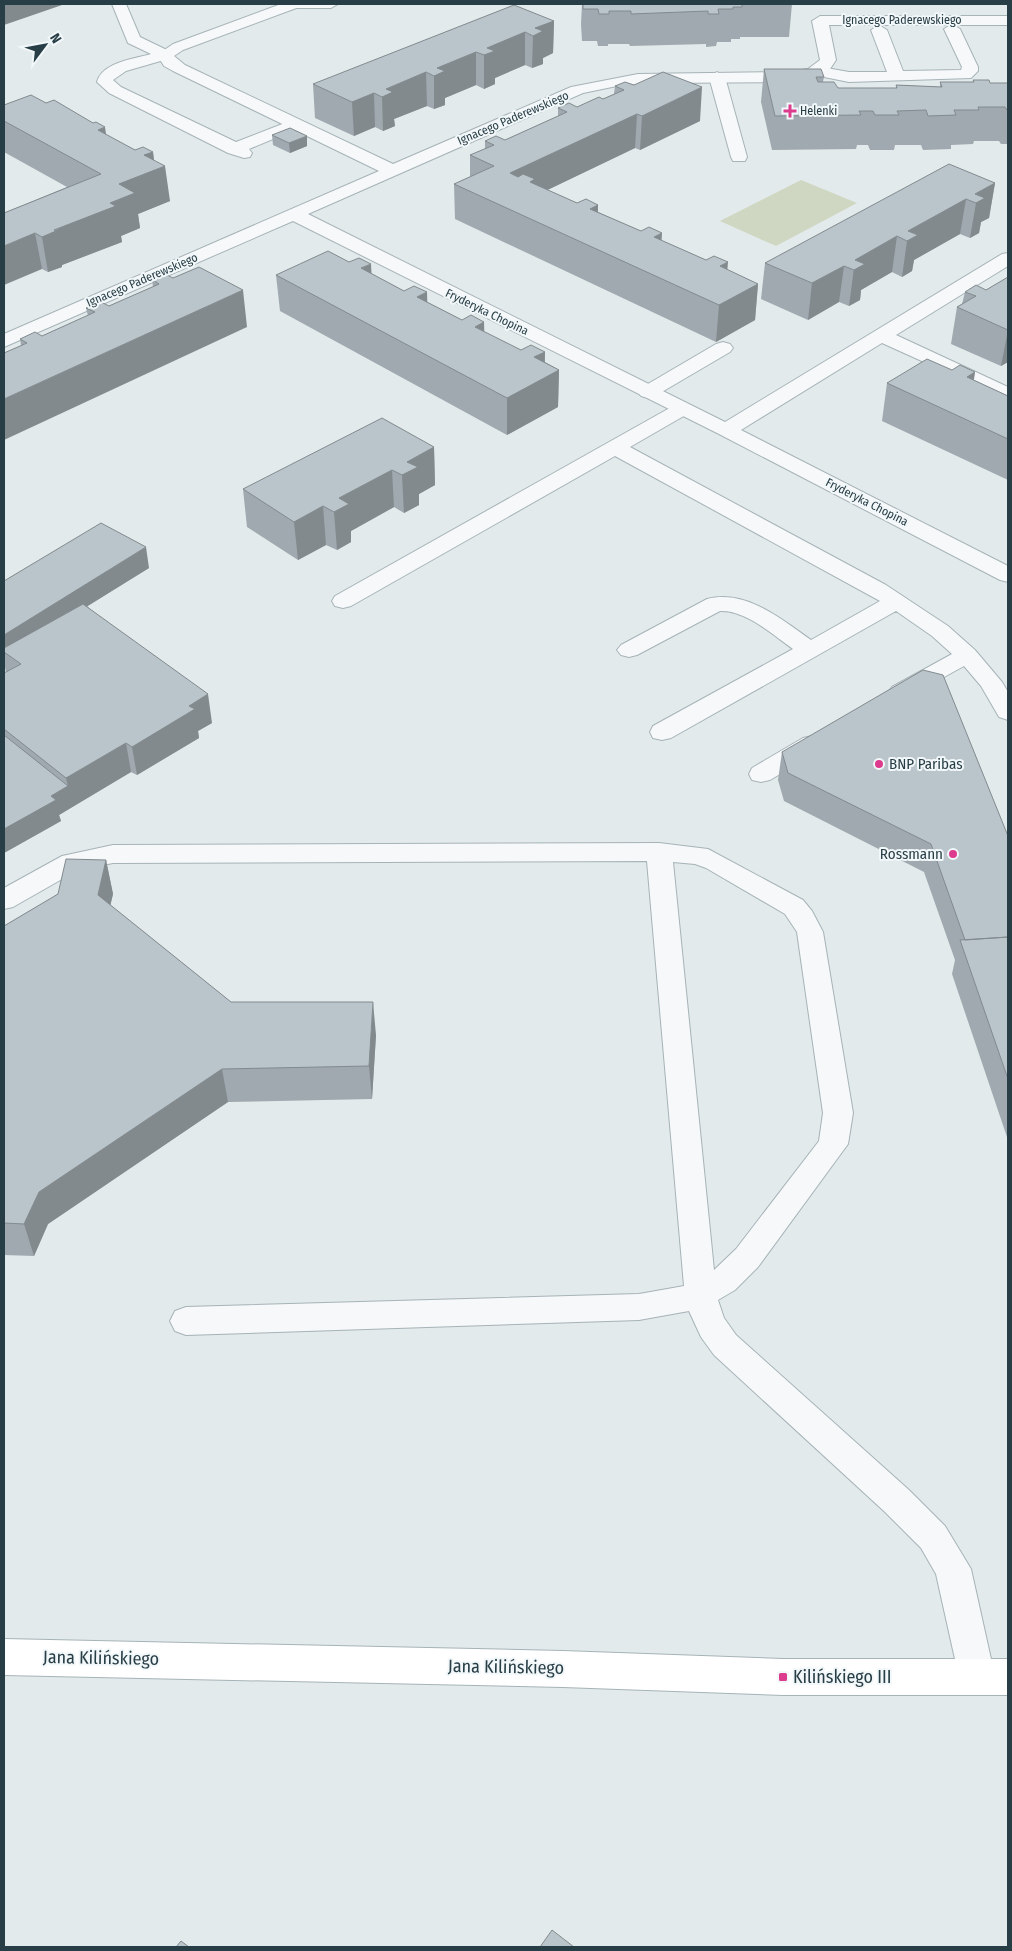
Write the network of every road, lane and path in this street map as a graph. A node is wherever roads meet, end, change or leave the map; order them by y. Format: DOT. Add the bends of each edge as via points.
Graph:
graph roads {
  1 [pos="119,4"];
  2 [pos="294,4"];
  3 [pos="330,4"];
  4 [pos="816,4"];
  5 [pos="820,20"];
  6 [pos="1008,20"];
  7 [pos="952,29"];
  8 [pos="879,30"];
  9 [pos="165,55"];
  10 [pos="815,71"];
  11 [pos="717,77"];
  12 [pos="897,77"];
  13 [pos="296,124"];
  14 [pos="740,157"];
  15 [pos="393,170"];
  16 [pos="293,214"];
  17 [pos="1008,258"];
  18 [pos="881,335"];
  19 [pos="4,341"];
  20 [pos="723,348"];
  21 [pos="648,392"];
  22 [pos="1008,394"];
  23 [pos="682,409"];
  24 [pos="726,430"];
  25 [pos="616,448"];
  26 [pos="1008,575"];
  27 [pos="343,601"];
  28 [pos="896,602"];
  29 [pos="629,650"];
  30 [pos="810,650"];
  31 [pos="968,656"];
  32 [pos="881,704"];
  33 [pos="1008,712"];
  34 [pos="662,732"];
  35 [pos="831,733"];
  36 [pos="761,774"];
  37 [pos="659,852"];
  38 [pos="4,900"];
  39 [pos="701,1294"];
  40 [pos="186,1321"];
  41 [pos="4,1657"];
  42 [pos="992,1677"];
  1 -- 9 [label="street" via="133,40"];
  2 -- 3 [label="street"];
  2 -- 9 [label="street" via="178,47"];
  4 -- 5 [label="street"];
  5 -- 6 [label="street, Ignacego Paderewskiego"];
  5 -- 10 [label="street, Ignacego Paderewskiego" via="828,60 826,65"];
  7 -- 12 [label="street" via="970,67 969,73 953,77"];
  8 -- 12 [label="street"];
  9 -- 13 [label="street" via="178,68"];
  9 -- 13 [label="street" via="120,68 105,82 115,90 239,151"];
  10 -- 11 [label="street, Ignacego Paderewskiego" via="782,77"];
  10 -- 12 [label="street" via="838,76"];
  11 -- 14 [label="street"];
  11 -- 15 [label="street, Ignacego Paderewskiego" via="636,79 590,86"];
  13 -- 15 [label="street"];
  15 -- 16 [label="street, Ignacego Paderewskiego"];
  16 -- 19 [label="street, Ignacego Paderewskiego"];
  16 -- 21 [label="street, Fryderyka Chopina"];
  17 -- 18 [label="street"];
  18 -- 22 [label="street"];
  18 -- 24 [label="street"];
  20 -- 21 [label="street"];
  21 -- 23 [label="street, Fryderyka Chopina"];
  23 -- 24 [label="street, Fryderyka Chopina"];
  23 -- 25 [label="street"];
  24 -- 26 [label="street, Fryderyka Chopina"];
  25 -- 27 [label="street"];
  25 -- 28 [label="street"];
  28 -- 30 [label="street"];
  28 -- 31 [label="street"];
  29 -- 30 [label="street" via="715,604 730,603 745,608"];
  30 -- 34 [label="street"];
  31 -- 32 [label="street"];
  31 -- 33 [label="street" via="994,686"];
  35 -- 36 [label="street"];
  37 -- 38 [label="street" via="113,854 71,862"];
  37 -- 39 [label="street"];
  37 -- 39 [label="street" via="698,855 715,862 778,896 803,918 810,932 838,1114 833,1144 747,1258 719,1286"];
  39 -- 40 [label="street" via="676,1302 639,1307"];
  39 -- 42 [label="street" via="706,1318 725,1345 933,1537 954,1568"];
  41 -- 42 [label="main road, Jana Kilińskiego" via="782,1677"];
}
